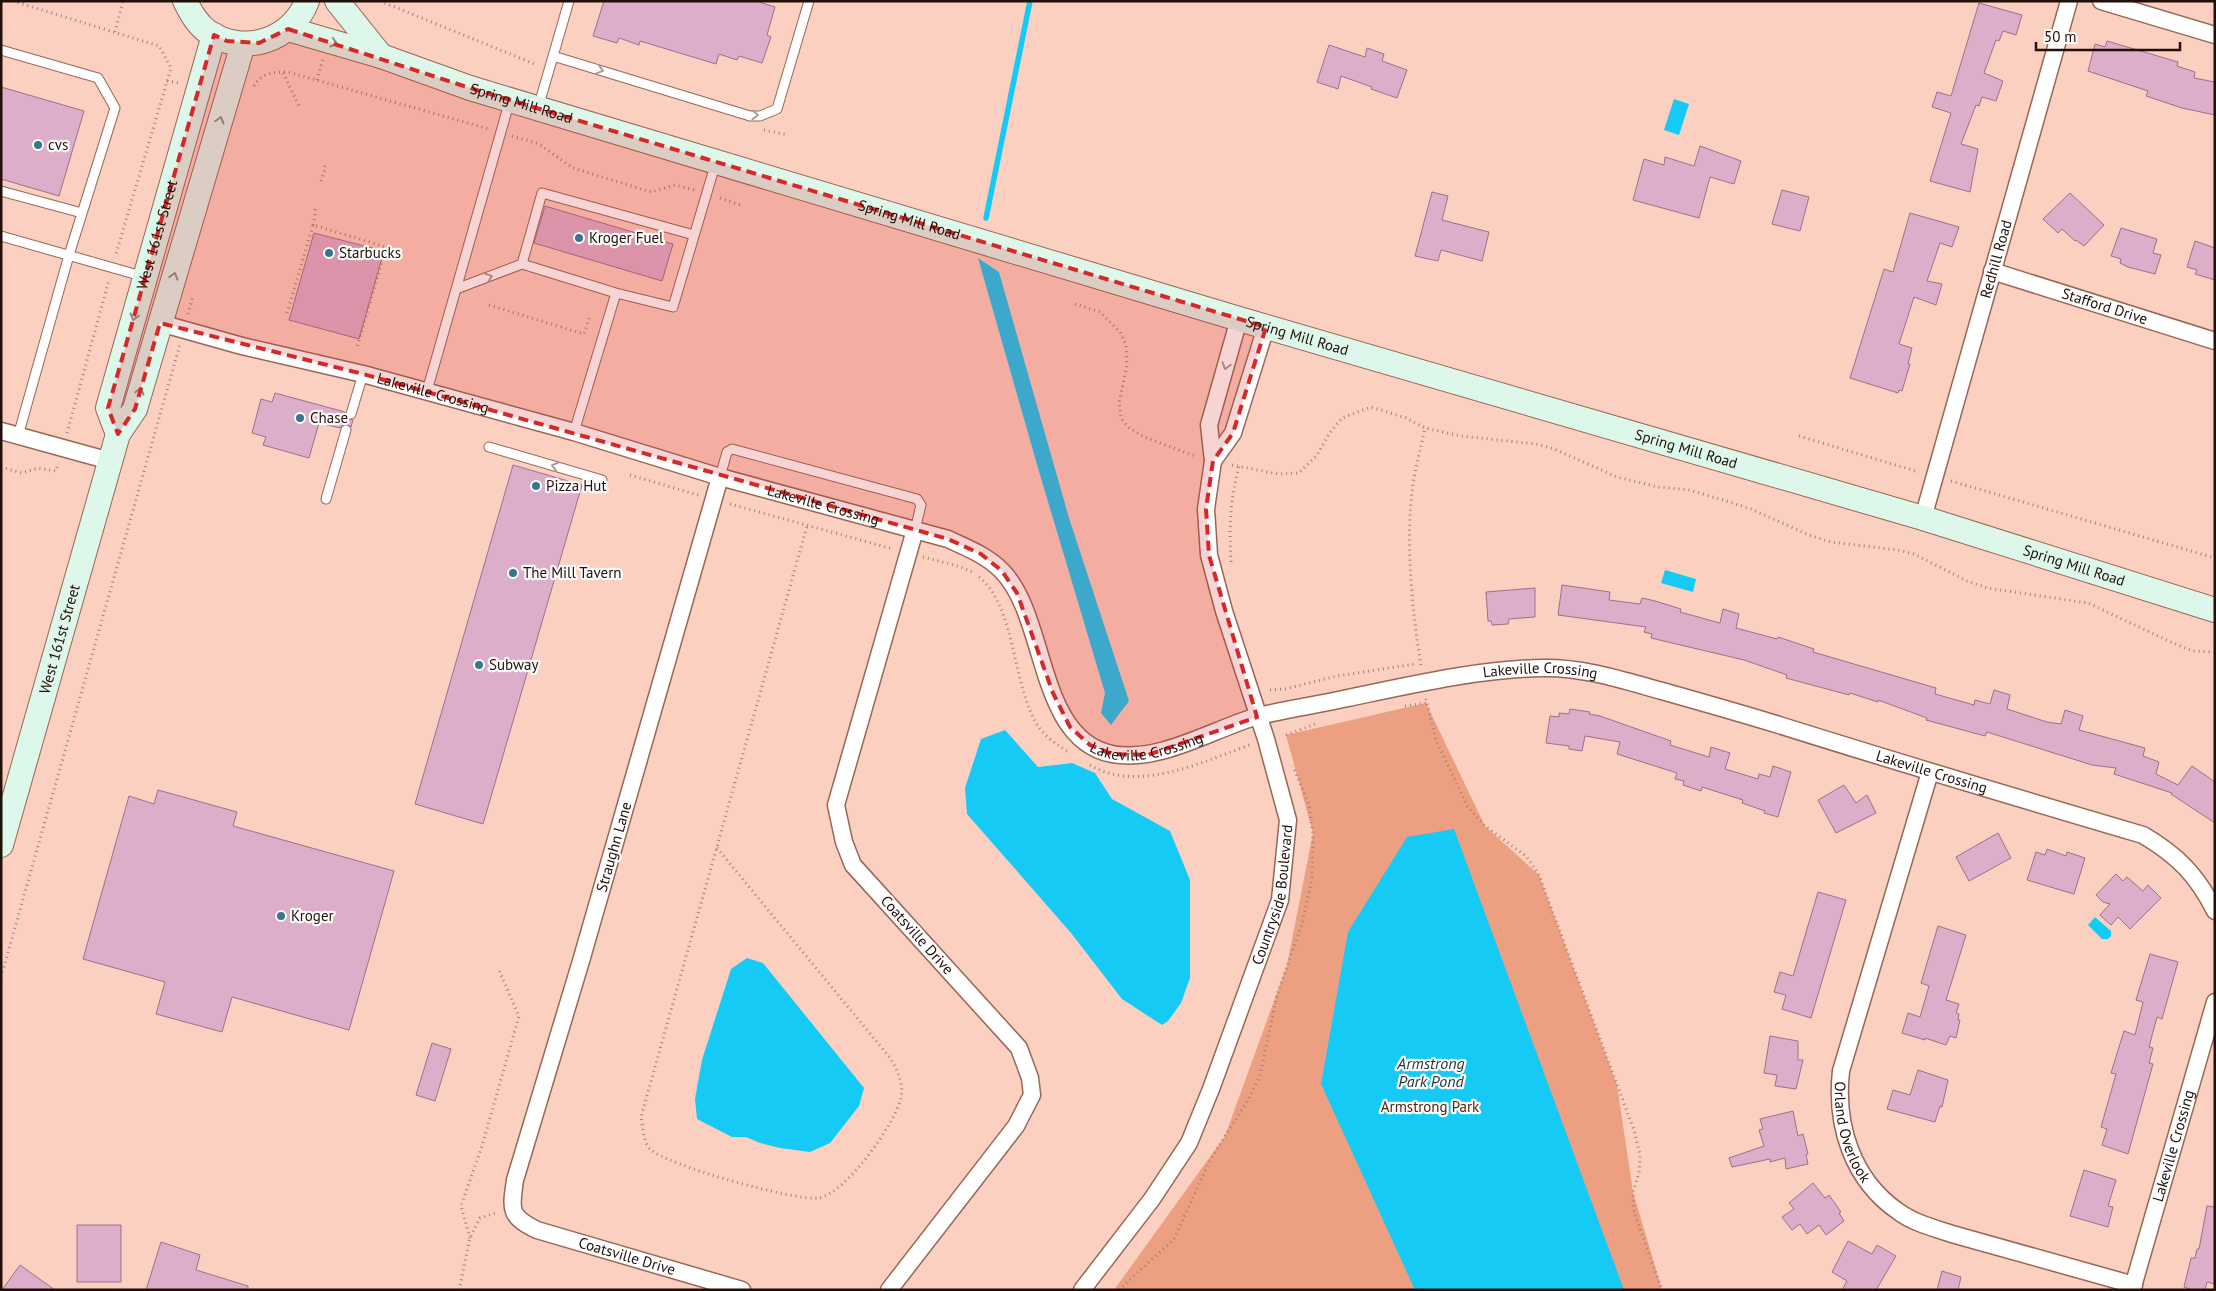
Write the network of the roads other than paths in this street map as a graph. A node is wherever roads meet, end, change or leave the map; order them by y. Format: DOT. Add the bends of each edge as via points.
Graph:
graph roads {
  1 [pos="185,1"];
  2 [pos="307,1"];
  3 [pos="337,1"];
  4 [pos="569,1"];
  5 [pos="808,1"];
  6 [pos="2069,1"];
  7 [pos="2101,1"];
  8 [pos="288,29"];
  9 [pos="214,35"];
  10 [pos="2215,35"];
  11 [pos="243,44"];
  12 [pos="1,50"];
  13 [pos="381,56"];
  14 [pos="553,56"];
  15 [pos="510,100"];
  16 [pos="538,108"];
  17 [pos="716,162"];
  18 [pos="1,191"];
  19 [pos="82,213"];
  20 [pos="694,235"];
  21 [pos="1,236"];
  22 [pos="69,255"];
  23 [pos="522,264"];
  24 [pos="1992,271"];
  25 [pos="145,277"];
  26 [pos="456,289"];
  27 [pos="616,293"];
  28 [pos="1239,319"];
  29 [pos="160,323"];
  30 [pos="1266,327"];
  31 [pos="2215,341"];
  32 [pos="363,374"];
  33 [pos="427,391"];
  34 [pos="351,414"];
  35 [pos="346,430"];
  36 [pos="1,431"];
  37 [pos="574,432"];
  38 [pos="118,434"];
  39 [pos="18,436"];
  40 [pos="489,447"];
  41 [pos="1213,461"];
  42 [pos="110,462"];
  43 [pos="720,476"];
  44 [pos="602,480"];
  45 [pos="326,499"];
  46 [pos="1923,518"];
  47 [pos="915,530"];
  48 [pos="2215,610"];
  49 [pos="1264,715"];
  50 [pos="1930,772"];
  51 [pos="1,845"];
  52 [pos="2215,911"];
  53 [pos="2215,1002"];
  54 [pos="513,1212"];
  55 [pos="2133,1287"];
  56 [pos="742,1290"];
  57 [pos="889,1290"];
  58 [pos="1082,1290"];
  1 -- 9 [label="street" via="192,16"];
  2 -- 8 [label="street" via="303,12"];
  3 -- 13 [label="street"];
  4 -- 14 [label="lane"];
  14 -- 5 [label="lane, one-way" via="750,116 760,116 776,109"];
  6 -- 24 [label="street, Redhill Road"];
  7 -- 10 [label="street"];
  8 -- 11 [label="street" via="259,43"];
  8 -- 13 [label="street, Spring Mill Road, one-way"];
  9 -- 11 [label="street"];
  9 -- 25 [label="street, West 161st Street"];
  29 -- 11 [label="street, West 161st Street, one-way"];
  12 -- 19 [label="lane" via="98,78 115,108"];
  13 -- 15 [label="street, Spring Mill Road"];
  14 -- 16 [label="lane"];
  15 -- 16 [label="street, Spring Mill Road"];
  15 -- 26 [label="lane"];
  16 -- 17 [label="street, Spring Mill Road"];
  17 -- 20 [label="lane"];
  17 -- 28 [label="street, Spring Mill Road"];
  18 -- 19 [label="lane"];
  19 -- 22 [label="lane"];
  20 -- 23 [label="lane" via="542,193"];
  20 -- 27 [label="lane" via="673,307"];
  21 -- 22 [label="lane"];
  22 -- 25 [label="lane"];
  22 -- 39 [label="lane"];
  26 -- 23 [label="lane, one-way"];
  23 -- 27 [label="lane"];
  24 -- 31 [label="street, Stafford Drive"];
  24 -- 46 [label="street, Redhill Road"];
  25 -- 38 [label="street, West 161st Street, one-way" via="108,408"];
  26 -- 33 [label="lane"];
  27 -- 37 [label="lane"];
  28 -- 30 [label="street, Spring Mill Road"];
  28 -- 41 [label="street, Countryside Boulevard, one-way" via="1209,425"];
  29 -- 32 [label="street, Lakeville Crossing"];
  38 -- 29 [label="street, West 161st Street, one-way" via="135,409"];
  30 -- 41 [label="street" via="1233,433"];
  30 -- 46 [label="street, Spring Mill Road"];
  32 -- 33 [label="street, Lakeville Crossing"];
  32 -- 34 [label="lane"];
  33 -- 37 [label="street, Lakeville Crossing"];
  35 -- 45 [label="lane"];
  36 -- 39 [label="street"];
  37 -- 43 [label="street, Lakeville Crossing"];
  38 -- 42 [label="street, West 161st Street"];
  39 -- 42 [label="street"];
  44 -- 40 [label="lane, one-way"];
  41 -- 49 [label="street, Countryside Boulevard" via="1206,509 1209,555 1224,611"];
  42 -- 51 [label="street, West 161st Street"];
  43 -- 47 [label="street, Lakeville Crossing"];
  43 -- 47 [label="lane" via="727,452 732,449 917,499 921,505"];
  43 -- 54 [label="street, Straughn Lane" via="581,961 514,1180"];
  46 -- 48 [label="street, Spring Mill Road"];
  47 -- 49 [label="street, Lakeville Crossing" via="948,539 982,554 1002,571 1030,621 1053,693 1070,727 1090,745 1112,754 1148,755"];
  47 -- 57 [label="street, Coatsville Drive" via="836,806 853,865 1019,1048 1030,1078 1032,1095 1016,1126"];
  49 -- 50 [label="street, Lakeville Crossing" via="1425,682 1541,668 1571,669 1608,675"];
  49 -- 58 [label="street, Countryside Boulevard" via="1266,739 1288,820 1280,900 1188,1143 1152,1199"];
  50 -- 52 [label="street, Lakeville Crossing" via="2142,835 2182,862 2203,888"];
  50 -- 55 [label="street, Orland Overlook" via="1842,1071 1839,1090 1846,1142 1858,1170 1878,1195 1899,1213 1952,1234"];
  53 -- 55 [label="street, Lakeville Crossing"];
  54 -- 56 [label="street, Coatsville Drive" via="522,1223 536,1230"];
}
